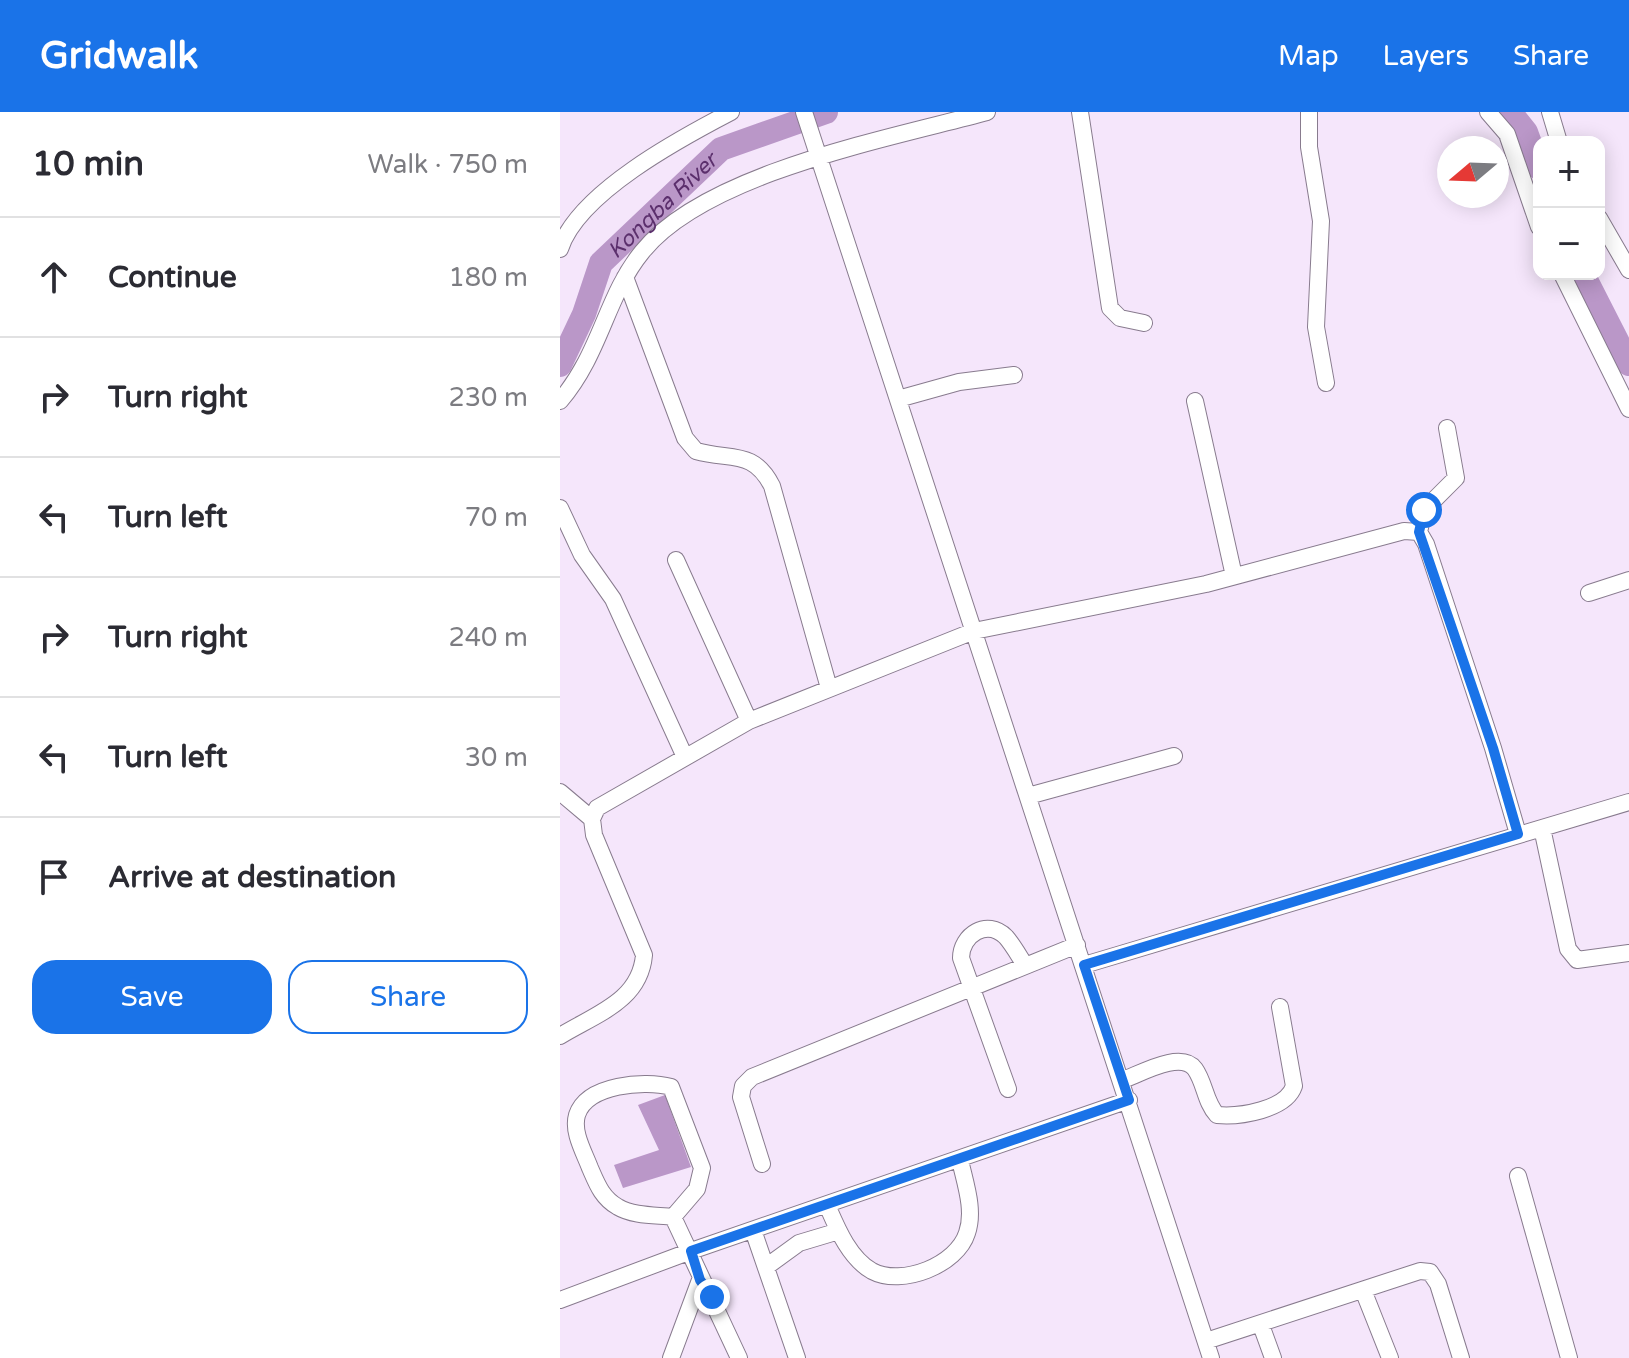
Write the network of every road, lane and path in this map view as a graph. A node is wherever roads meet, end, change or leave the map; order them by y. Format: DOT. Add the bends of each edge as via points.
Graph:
graph roads {
  1 [pos="731,112"];
  2 [pos="987,112"];
  3 [pos="1080,112"];
  4 [pos="1309,112"];
  5 [pos="1488,112"];
  6 [pos="1550,112"];
  7 [pos="806,119"];
  8 [pos="1557,136"];
  9 [pos="818,156"];
  10 [pos="1533,210"];
  11 [pos="1605,228"];
  12 [pos="560,249"];
  13 [pos="1628,267"];
  14 [pos="625,277"];
  15 [pos="1565,280"];
  16 [pos="1144,323"];
  17 [pos="1014,375"];
  18 [pos="1326,383"];
  19 [pos="898,399"];
  20 [pos="560,401"];
  21 [pos="1195,401"];
  22 [pos="1629,409"];
  23 [pos="1447,428"];
  24 [pos="560,508"];
  25 [pos="1419,532"];
  26 [pos="676,560"];
  27 [pos="1234,576"];
  28 [pos="1629,580"];
  29 [pos="1589,593"];
  30 [pos="974,631"];
  31 [pos="829,688"];
  32 [pos="749,721"];
  33 [pos="684,755"];
  34 [pos="1174,756"];
  35 [pos="560,792"];
  36 [pos="1028,796"];
  37 [pos="1629,802"];
  38 [pos="592,819"];
  39 [pos="1542,828"];
  40 [pos="1518,834"];
  41 [pos="1077,945"];
  42 [pos="1629,953"];
  43 [pos="1038,960"];
  44 [pos="1084,965"];
  45 [pos="971,986"];
  46 [pos="1280,1007"];
  47 [pos="560,1036"];
  48 [pos="1123,1080"];
  49 [pos="1008,1089"];
  50 [pos="1129,1100"];
  51 [pos="960,1160"];
  52 [pos="762,1164"];
  53 [pos="1518,1176"];
  54 [pos="827,1205"];
  55 [pos="673,1217"];
  56 [pos="753,1230"];
  57 [pos="839,1231"];
  58 [pos="691,1251"];
  59 [pos="766,1267"];
  60 [pos="700,1280"];
  61 [pos="1363,1290"];
  62 [pos="560,1300"];
  63 [pos="1261,1325"];
  64 [pos="1206,1341"];
  65 [pos="671,1358"];
  66 [pos="739,1358"];
  67 [pos="797,1358"];
  68 [pos="1211,1358"];
  69 [pos="1273,1358"];
  70 [pos="1390,1358"];
  71 [pos="1461,1358"];
  72 [pos="1569,1358"];
  1 -- 12 [label="street" via="614,185 584,213"];
  2 -- 9 [label="street"];
  3 -- 16 [label="street" via="1110,308 1120,318"];
  4 -- 18 [label="street" via="1321,221 1316,327"];
  5 -- 10 [label="street" via="1507,134"];
  6 -- 8 [label="street"];
  7 -- 9 [label="street"];
  9 -- 14 [label="street" via="701,204 665,227"];
  9 -- 19 [label="street"];
  11 -- 13 [label="street"];
  14 -- 20 [label="street" via="591,357"];
  14 -- 31 [label="street" via="685,438 696,451 750,459 763,468 772,486"];
  15 -- 22 [label="street"];
  17 -- 19 [label="street"];
  19 -- 30 [label="street"];
  21 -- 27 [label="street"];
  23 -- 25 [label="street" via="1456,478 1424,510"];
  24 -- 33 [label="street" via="582,555 613,599"];
  25 -- 27 [label="street" via="1404,531"];
  25 -- 40 [label="street"];
  26 -- 32 [label="street"];
  27 -- 30 [label="street"];
  28 -- 29 [label="street"];
  30 -- 31 [label="street"];
  30 -- 36 [label="street"];
  31 -- 32 [label="street"];
  32 -- 33 [label="street"];
  33 -- 38 [label="street" via="597,808"];
  34 -- 36 [label="street"];
  35 -- 38 [label="street"];
  36 -- 41 [label="street"];
  37 -- 39 [label="street"];
  38 -- 47 [label="street" via="644,955 642,975 628,995"];
  39 -- 40 [label="street"];
  39 -- 42 [label="street" via="1568,949 1577,960"];
  40 -- 44 [label="street"];
  41 -- 43 [label="street"];
  41 -- 44 [label="street"];
  43 -- 45 [label="street"];
  43 -- 45 [label="street" via="994,929 980,929 961,946"];
  44 -- 48 [label="street"];
  45 -- 49 [label="street"];
  45 -- 52 [label="street" via="752,1077 741,1097"];
  46 -- 48 [label="street" via="1294,1086 1282,1103 1217,1115 1194,1068 1185,1062"];
  48 -- 50 [label="street"];
  50 -- 51 [label="street"];
  50 -- 64 [label="street"];
  51 -- 54 [label="street"];
  51 -- 57 [label="street" via="971,1212 963,1244 945,1262 917,1273 884,1275 857,1258"];
  53 -- 72 [label="street"];
  54 -- 56 [label="street"];
  54 -- 57 [label="street"];
  55 -- 55 [label="street" via="620,1209 598,1189 577,1136 576,1117 582,1105 602,1090 658,1083 671,1087 702,1168 697,1189"];
  55 -- 58 [label="street"];
  56 -- 58 [label="street"];
  56 -- 59 [label="street"];
  57 -- 59 [label="street" via="799,1243"];
  58 -- 60 [label="street"];
  58 -- 62 [label="street"];
  59 -- 67 [label="street"];
  60 -- 65 [label="street"];
  60 -- 66 [label="street"];
  61 -- 63 [label="street"];
  61 -- 70 [label="street"];
  61 -- 71 [label="street" via="1430,1272"];
  63 -- 64 [label="street"];
  63 -- 69 [label="street"];
  64 -- 68 [label="street"];
}
